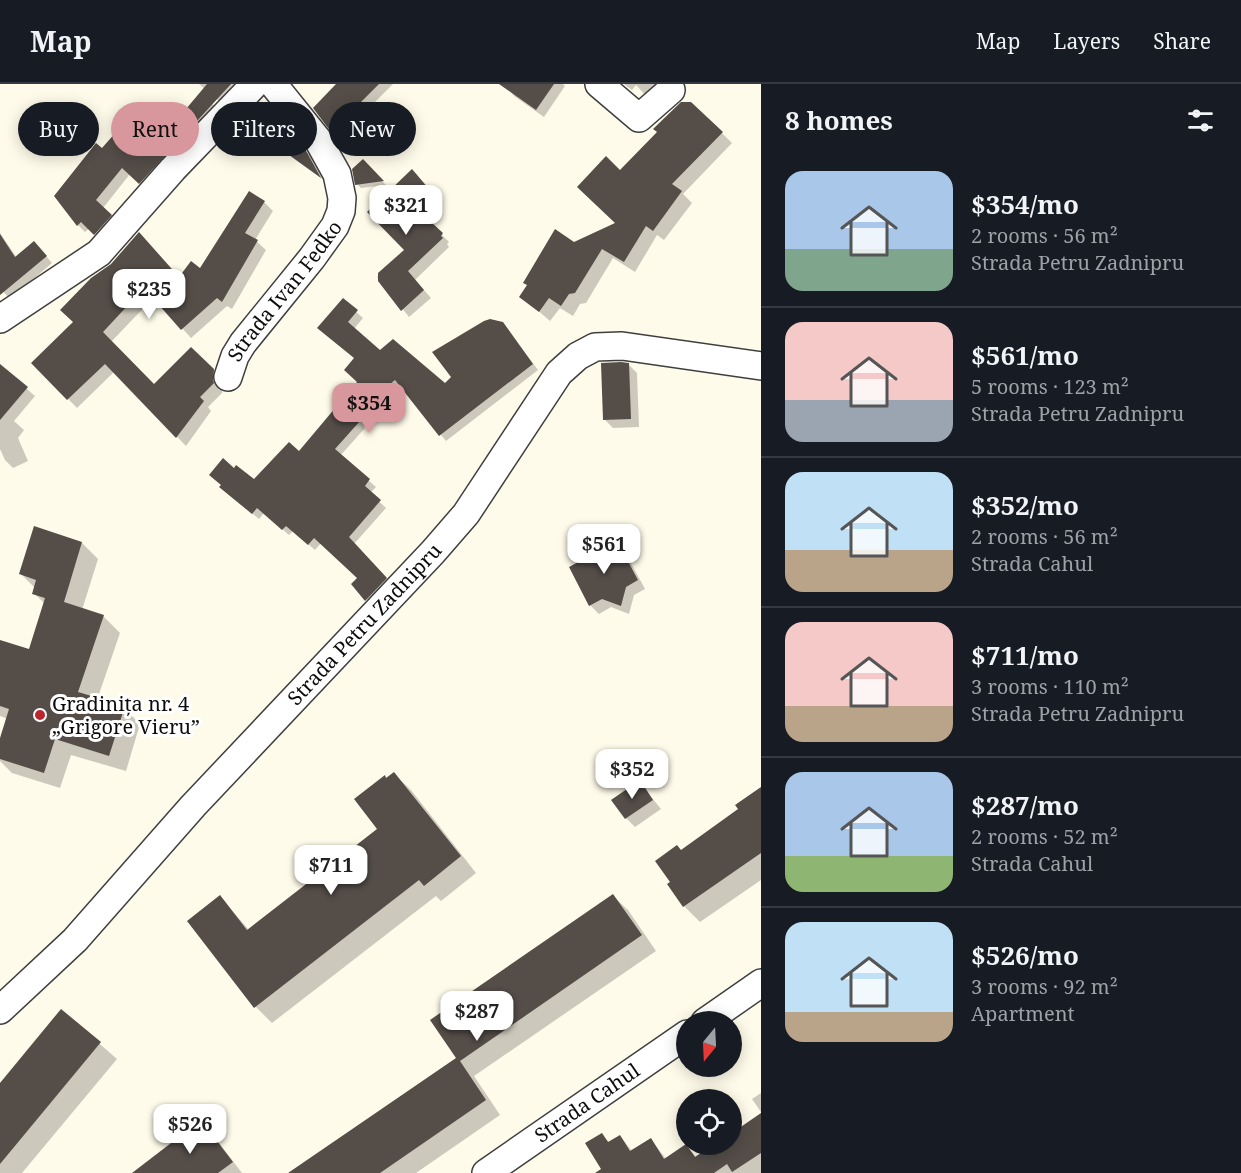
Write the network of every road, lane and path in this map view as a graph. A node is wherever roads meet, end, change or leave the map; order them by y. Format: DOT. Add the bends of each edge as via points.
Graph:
graph roads {
  1 [pos="255,84"];
  2 [pos="273,84"];
  3 [pos="599,84"];
  4 [pos="671,90"];
  5 [pos="0,319"];
  6 [pos="761,366"];
  7 [pos="228,377"];
  8 [pos="761,983"];
  9 [pos="2,1003"];
  10 [pos="721,1011"];
  11 [pos="676,1042"];
  12 [pos="486,1173"];
  1 -- 5 [label="street" via="99,253"];
  2 -- 7 [label="street, Strada Ivan Fedko" via="318,140 337,174 341,211 312,258 243,343"];
  3 -- 4 [label="street" via="639,118"];
  6 -- 9 [label="street, Strada Petru Zadnipru" via="622,346 595,346 572,362 559,373 465,514 433,552 193,806 75,940"];
  8 -- 10 [label="street"];
  11 -- 12 [label="street, Strada Cahul"];
}
